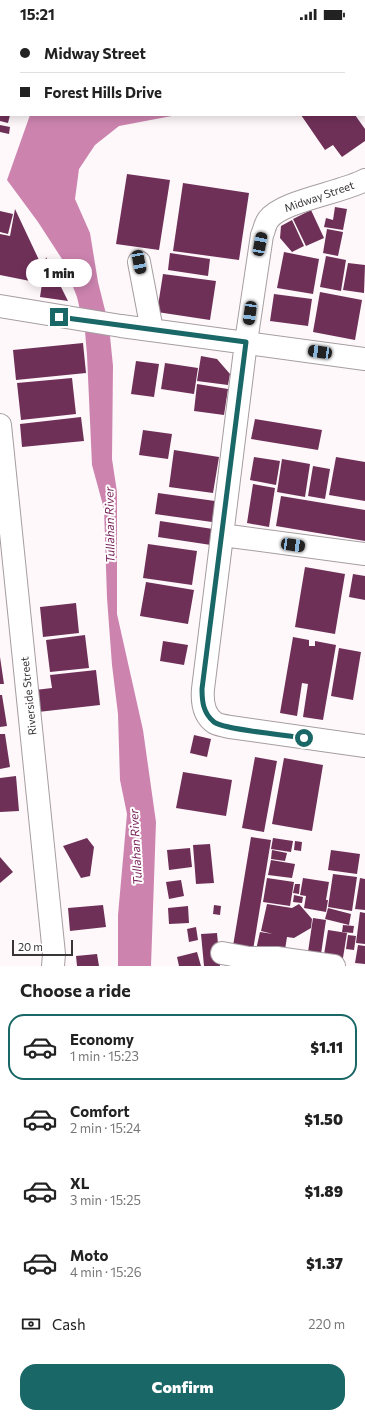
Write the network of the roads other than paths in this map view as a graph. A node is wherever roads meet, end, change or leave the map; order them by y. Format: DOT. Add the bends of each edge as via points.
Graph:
graph roads {
  1 [pos="365,180"];
  2 [pos="139,262"];
  3 [pos="0,306"];
  4 [pos="152,330"];
  5 [pos="246,342"];
  6 [pos="365,359"];
  7 [pos="0,425"];
  8 [pos="222,535"];
  9 [pos="365,554"];
  10 [pos="365,746"];
  11 [pos="222,953"];
  12 [pos="53,966"];
  13 [pos="334,966"];
  1 -- 5 [label="street, Midway Street" via="279,210 268,220 258,252"];
  2 -- 4 [label="street"];
  3 -- 4 [label="street"];
  4 -- 5 [label="street"];
  5 -- 6 [label="street"];
  5 -- 8 [label="street, Midway Street"];
  7 -- 12 [label="street, Riverside Street"];
  8 -- 9 [label="street"];
  8 -- 10 [label="street, Midway Street" via="202,689 206,713 215,723 230,728"];
  11 -- 13 [label="street"];
}
